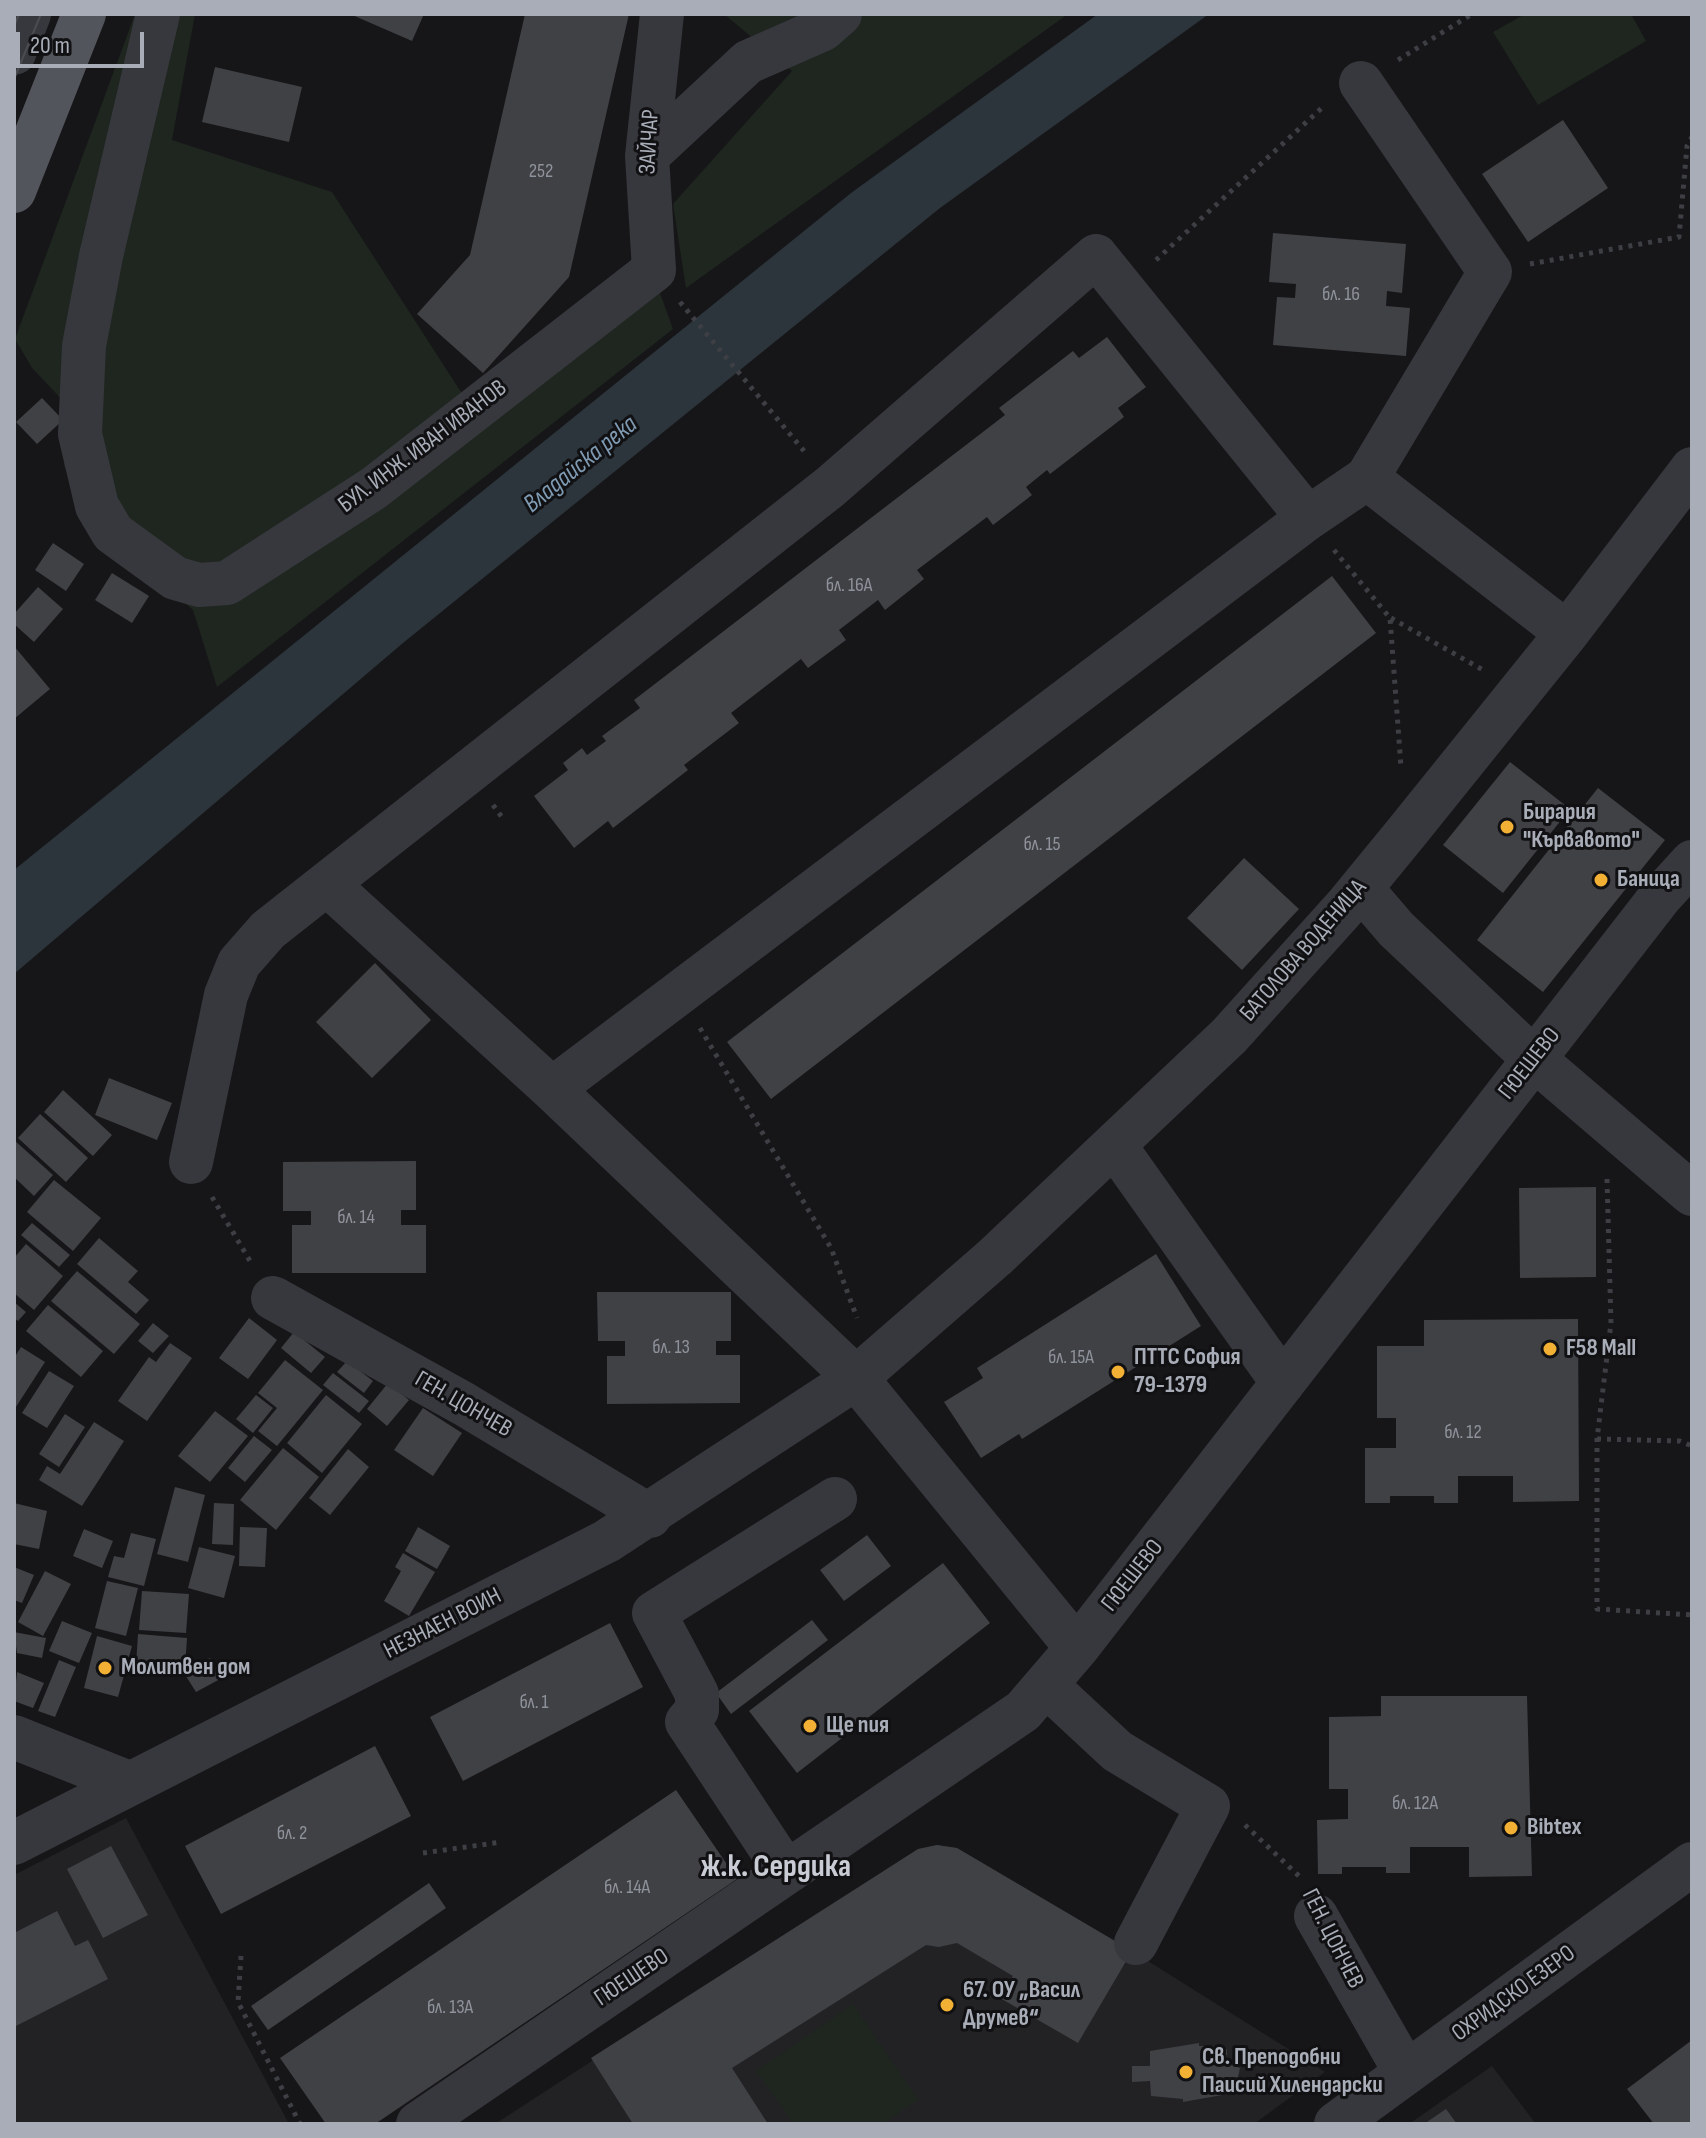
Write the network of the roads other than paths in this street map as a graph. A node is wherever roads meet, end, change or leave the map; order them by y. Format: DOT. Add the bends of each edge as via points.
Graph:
graph roads {
  1 [pos="29,14"];
  2 [pos="84,14"];
  3 [pos="158,14"];
  4 [pos="662,14"];
  5 [pos="840,14"];
  6 [pos="14,53"];
  7 [pos="1361,83"];
  8 [pos="647,156"];
  9 [pos="14,191"];
  10 [pos="654,270"];
  11 [pos="1692,469"];
  12 [pos="1367,478"];
  13 [pos="1308,518"];
  14 [pos="1567,633"];
  15 [pos="1692,862"];
  16 [pos="327,884"];
  17 [pos="1361,888"];
  18 [pos="1534,1059"];
  19 [pos="552,1089"];
  20 [pos="1115,1146"];
  21 [pos="191,1162"];
  22 [pos="1692,1194"];
  23 [pos="273,1298"];
  24 [pos="856,1378"];
  25 [pos="1283,1383"];
  26 [pos="835,1499"];
  27 [pos="650,1516"];
  28 [pos="1077,1648"];
  29 [pos="1046,1685"];
  30 [pos="14,1737"];
  31 [pos="129,1783"];
  32 [pos="14,1843"];
  33 [pos="1692,1864"];
  34 [pos="786,1872"];
  35 [pos="1316,1916"];
  36 [pos="1136,1943"];
  37 [pos="1406,2073"];
  38 [pos="418,2124"];
  39 [pos="1336,2124"];
  1 -- 6 [label="street"];
  2 -- 9 [label="main road"];
  3 -- 10 [label="street, БУЛ. ИНЖ. ИВАН ИВАНОВ" via="84,346 80,434 97,506 113,533 175,578 199,585 227,583 374,488"];
  4 -- 8 [label="street, ЗАЙЧАР"];
  5 -- 8 [label="street" via="823,29 748,62"];
  7 -- 12 [label="street" via="1490,272"];
  8 -- 10 [label="street, ЗАЙЧАР"];
  11 -- 14 [label="street, БАТОЛОВА ВОДЕНИЦА"];
  12 -- 13 [label="street"];
  12 -- 14 [label="street"];
  13 -- 16 [label="street" via="1096,256 830,487"];
  13 -- 19 [label="street"];
  14 -- 17 [label="street, БАТОЛОВА ВОДЕНИЦА"];
  15 -- 18 [label="street, ГЮЕШЕВО"];
  16 -- 19 [label="street"];
  16 -- 21 [label="street" via="268,930 239,963 226,995"];
  17 -- 18 [label="street" via="1396,929"];
  17 -- 20 [label="street, БАТОЛОВА ВОДЕНИЦА" via="1229,1036"];
  18 -- 22 [label="street"];
  18 -- 25 [label="street, ГЮЕШЕВО"];
  19 -- 24 [label="street"];
  20 -- 24 [label="street, БАТОЛОВА ВОДЕНИЦА"];
  20 -- 25 [label="street"];
  23 -- 27 [label="street, ГЕН. ЦОНЧЕВ"];
  24 -- 27 [label="street, НЕЗНАЕН ВОИН"];
  24 -- 28 [label="street"];
  25 -- 28 [label="street, ГЮЕШЕВО"];
  26 -- 34 [label="street" via="654,1613 697,1694 697,1710 687,1722"];
  27 -- 31 [label="street, НЕЗНАЕН ВОИН"];
  28 -- 29 [label="street, ГЮЕШЕВО"];
  29 -- 34 [label="street, ГЮЕШЕВО" via="993,1733"];
  29 -- 36 [label="street" via="1117,1751 1208,1806"];
  30 -- 31 [label="street"];
  31 -- 32 [label="street, НЕЗНАЕН ВОИН"];
  33 -- 37 [label="street, ОХРИДСКО ЕЗЕРО"];
  34 -- 38 [label="street, ГЮЕШЕВО"];
  35 -- 37 [label="street, ГЕН. ЦОНЧЕВ"];
  37 -- 39 [label="street, ОХРИДСКО ЕЗЕРО"];
}
